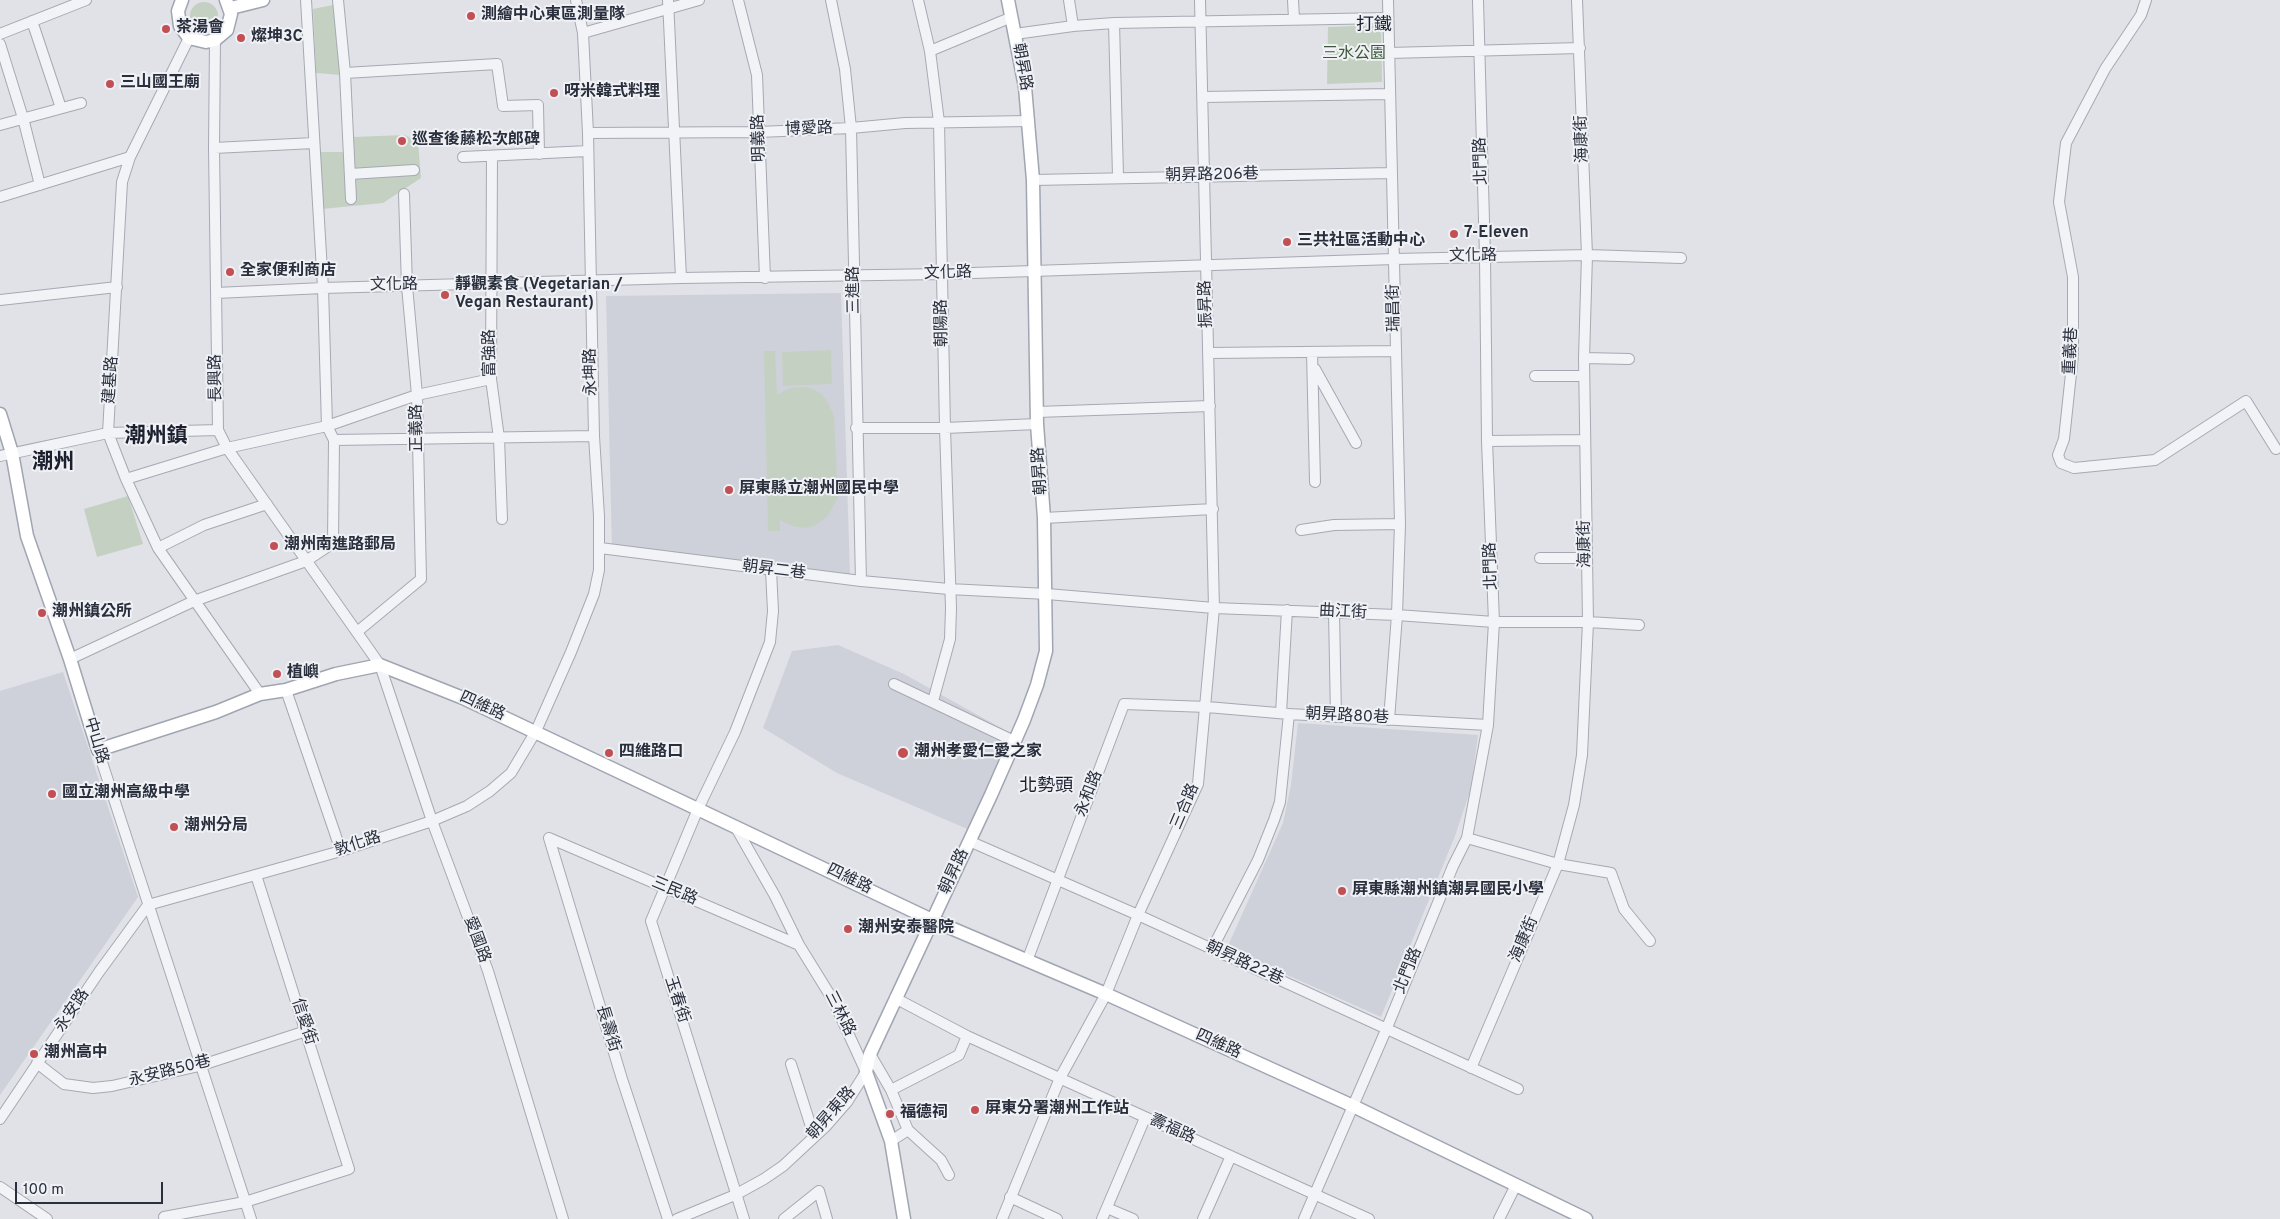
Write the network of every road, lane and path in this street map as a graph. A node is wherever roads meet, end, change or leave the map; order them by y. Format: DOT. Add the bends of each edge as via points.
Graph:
graph roads {
  1 [pos="263,0"];
  2 [pos="306,0"];
  3 [pos="338,0"];
  4 [pos="576,0"];
  5 [pos="699,0"];
  6 [pos="738,0"];
  7 [pos="831,0"];
  8 [pos="918,0"];
  9 [pos="1008,0"];
  10 [pos="1069,0"];
  11 [pos="1200,0"];
  12 [pos="1293,0"];
  13 [pos="1388,0"];
  14 [pos="1478,0"];
  15 [pos="1577,0"];
  16 [pos="2146,0"];
  17 [pos="82,1"];
  18 [pos="179,1"];
  19 [pos="229,4"];
  20 [pos="669,4"];
  21 [pos="1012,17"];
  22 [pos="1388,18"];
  23 [pos="1294,19"];
  24 [pos="32,21"];
  25 [pos="1201,21"];
  26 [pos="1114,23"];
  27 [pos="1073,26"];
  28 [pos="583,33"];
  29 [pos="0,34"];
  30 [pos="1015,34"];
  31 [pos="189,38"];
  32 [pos="215,40"];
  33 [pos="0,44"];
  34 [pos="1580,48"];
  35 [pos="930,51"];
  36 [pos="1479,51"];
  37 [pos="1389,53"];
  38 [pos="345,72"];
  39 [pos="1390,94"];
  40 [pos="1202,97"];
  41 [pos="81,103"];
  42 [pos="61,108"];
  43 [pos="23,118"];
  44 [pos="1029,121"];
  45 [pos="939,122"];
  46 [pos="0,125"];
  47 [pos="851,128"];
  48 [pos="675,131"];
  49 [pos="759,132"];
  50 [pos="588,133"];
  51 [pos="314,144"];
  52 [pos="214,148"];
  53 [pos="588,151"];
  54 [pos="539,154"];
  55 [pos="492,156"];
  56 [pos="130,157"];
  57 [pos="464,157"];
  58 [pos="414,170"];
  59 [pos="1392,173"];
  60 [pos="350,174"];
  61 [pos="1118,176"];
  62 [pos="1204,176"];
  63 [pos="1033,180"];
  64 [pos="40,184"];
  65 [pos="404,194"];
  66 [pos="0,197"];
  67 [pos="351,199"];
  68 [pos="1587,255"];
  69 [pos="1485,257"];
  70 [pos="1681,258"];
  71 [pos="1394,259"];
  72 [pos="1205,264"];
  73 [pos="1034,271"];
  74 [pos="943,274"];
  75 [pos="855,276"];
  76 [pos="681,278"];
  77 [pos="765,278"];
  78 [pos="590,281"];
  79 [pos="491,284"];
  80 [pos="407,286"];
  81 [pos="117,287"];
  82 [pos="322,288"];
  83 [pos="216,294"];
  84 [pos="0,300"];
  85 [pos="1312,352"];
  86 [pos="1395,352"];
  87 [pos="1209,353"];
  88 [pos="1584,358"];
  89 [pos="1629,359"];
  90 [pos="1313,366"];
  91 [pos="1535,376"];
  92 [pos="1584,376"];
  93 [pos="491,379"];
  94 [pos="417,395"];
  95 [pos="1210,406"];
  96 [pos="0,414"];
  97 [pos="1037,418"];
  98 [pos="327,426"];
  99 [pos="856,428"];
  100 [pos="945,428"];
  101 [pos="218,430"];
  102 [pos="108,433"];
  103 [pos="594,436"];
  104 [pos="499,438"];
  105 [pos="334,440"];
  106 [pos="418,440"];
  107 [pos="1584,440"];
  108 [pos="1488,441"];
  109 [pos="1356,442"];
  110 [pos="226,448"];
  111 [pos="2276,449"];
  112 [pos="6,454"];
  113 [pos="126,479"];
  114 [pos="1315,482"];
  115 [pos="267,504"];
  116 [pos="1213,509"];
  117 [pos="1044,518"];
  118 [pos="502,519"];
  119 [pos="1400,524"];
  120 [pos="1301,530"];
  121 [pos="158,548"];
  122 [pos="600,548"];
  123 [pos="1540,558"];
  124 [pos="1587,558"];
  125 [pos="306,560"];
  126 [pos="771,570"];
  127 [pos="861,581"];
  128 [pos="949,589"];
  129 [pos="1047,594"];
  130 [pos="194,601"];
  131 [pos="1214,608"];
  132 [pos="1287,610"];
  133 [pos="1334,612"];
  134 [pos="1397,615"];
  135 [pos="1494,622"];
  136 [pos="1588,622"];
  137 [pos="1639,625"];
  138 [pos="357,632"];
  139 [pos="70,659"];
  140 [pos="380,665"];
  141 [pos="894,684"];
  142 [pos="286,690"];
  143 [pos="260,694"];
  144 [pos="933,701"];
  145 [pos="1207,707"];
  146 [pos="1285,714"];
  147 [pos="1336,717"];
  148 [pos="1389,720"];
  149 [pos="1488,725"];
  150 [pos="536,732"];
  151 [pos="1014,741"];
  152 [pos="98,750"];
  153 [pos="698,809"];
  154 [pos="432,821"];
  155 [pos="735,826"];
  156 [pos="549,838"];
  157 [pos="1466,838"];
  158 [pos="969,841"];
  159 [pos="341,851"];
  160 [pos="1558,864"];
  161 [pos="256,875"];
  162 [pos="1058,880"];
  163 [pos="666,888"];
  164 [pos="148,905"];
  165 [pos="1138,915"];
  166 [pos="932,920"];
  167 [pos="1650,940"];
  168 [pos="799,945"];
  169 [pos="1212,949"];
  170 [pos="1028,961"];
  171 [pos="1106,994"];
  172 [pos="895,998"];
  173 [pos="1386,1030"];
  174 [pos="306,1031"];
  175 [pos="967,1036"];
  176 [pos="870,1054"];
  177 [pos="37,1064"];
  178 [pos="791,1064"];
  179 [pos="199,1066"];
  180 [pos="1471,1068"];
  181 [pos="866,1072"];
  182 [pos="1060,1078"];
  183 [pos="1518,1089"];
  184 [pos="891,1090"];
  185 [pos="1352,1106"];
  186 [pos="1145,1118"];
  187 [pos="0,1119"];
  188 [pos="908,1130"];
  189 [pos="814,1136"];
  190 [pos="891,1141"];
  191 [pos="1231,1156"];
  192 [pos="949,1176"];
  193 [pos="1516,1185"];
  194 [pos="0,1187"];
  195 [pos="1316,1194"];
  196 [pos="735,1195"];
  197 [pos="1010,1197"];
  198 [pos="245,1202"];
  199 [pos="1107,1208"];
  200 [pos="164,1217"];
  201 [pos="47,1219"];
  202 [pos="251,1219"];
  203 [pos="563,1219"];
  204 [pos="668,1219"];
  205 [pos="677,1219"];
  206 [pos="744,1219"];
  207 [pos="784,1219"];
  208 [pos="828,1219"];
  209 [pos="904,1219"];
  210 [pos="1002,1219"];
  211 [pos="1057,1219"];
  212 [pos="1102,1219"];
  213 [pos="1133,1219"];
  214 [pos="1204,1219"];
  215 [pos="1304,1219"];
  216 [pos="1370,1219"];
  217 [pos="1499,1219"];
  218 [pos="1586,1219"];
  1 -- 19 [label="main road"];
  2 -- 51 [label="street"];
  3 -- 38 [label="street"];
  4 -- 28 [label="street, 永坤路"];
  5 -- 20 [label="street"];
  6 -- 49 [label="street, 明義路" via="757,75"];
  7 -- 47 [label="street, 三進路" via="845,69"];
  8 -- 35 [label="street, 朝陽路"];
  9 -- 21 [label="main road, 朝昇路"];
  10 -- 27 [label="street"];
  11 -- 25 [label="street, 振昇路"];
  12 -- 23 [label="street"];
  13 -- 22 [label="street, 瑞昌街"];
  14 -- 36 [label="street, 北門路"];
  15 -- 34 [label="street, 海康街"];
  16 -- 111 [label="street, 重義巷" via="2141,15 2105,69 2066,143 2059,202 2073,277 2074,355 2064,439 2058,455 2061,463 2074,468 2155,460 2246,401"];
  17 -- 24 [label="street"];
  18 -- 31 [label="main road" via="178,18 183,33"];
  19 -- 32 [label="main road" via="227,30"];
  20 -- 28 [label="street"];
  20 -- 48 [label="street"];
  21 -- 30 [label="main road, 朝昇路"];
  21 -- 35 [label="street"];
  22 -- 23 [label="street"];
  22 -- 37 [label="street, 瑞昌街"];
  23 -- 25 [label="street"];
  24 -- 29 [label="street"];
  24 -- 42 [label="street"];
  25 -- 26 [label="street"];
  25 -- 40 [label="street, 振昇路"];
  26 -- 27 [label="street"];
  26 -- 61 [label="street"];
  27 -- 30 [label="street"];
  28 -- 50 [label="street, 永坤路"];
  30 -- 44 [label="main road, 朝昇路"];
  31 -- 32 [label="main road" via="198,42"];
  31 -- 56 [label="street, 建基路"];
  32 -- 52 [label="street, 長興路"];
  33 -- 43 [label="street"];
  34 -- 36 [label="street"];
  34 -- 68 [label="street, 海康街"];
  35 -- 45 [label="street, 朝陽路"];
  36 -- 37 [label="street"];
  36 -- 69 [label="street, 北門路"];
  37 -- 39 [label="street, 瑞昌街"];
  38 -- 54 [label="street" via="496,64 503,106 538,105"];
  38 -- 60 [label="street"];
  39 -- 40 [label="street"];
  39 -- 59 [label="street, 瑞昌街"];
  40 -- 62 [label="street, 振昇路"];
  41 -- 42 [label="street"];
  42 -- 43 [label="street"];
  43 -- 46 [label="street"];
  43 -- 64 [label="street"];
  44 -- 45 [label="street, 博愛路"];
  44 -- 63 [label="main road, 朝昇路"];
  45 -- 47 [label="street, 博愛路"];
  45 -- 74 [label="street, 朝陽路"];
  47 -- 49 [label="street, 博愛路"];
  47 -- 75 [label="street, 三進路"];
  48 -- 49 [label="street, 博愛路"];
  48 -- 50 [label="street, 博愛路"];
  48 -- 76 [label="street"];
  49 -- 77 [label="street, 明義路"];
  50 -- 53 [label="street, 永坤路"];
  51 -- 52 [label="street"];
  51 -- 82 [label="street"];
  52 -- 83 [label="street, 長興路"];
  53 -- 54 [label="street"];
  53 -- 78 [label="street, 永坤路"];
  54 -- 55 [label="street"];
  55 -- 57 [label="street"];
  55 -- 79 [label="street, 富強路"];
  56 -- 64 [label="street"];
  56 -- 81 [label="street, 建基路" via="122,182"];
  58 -- 60 [label="street"];
  59 -- 62 [label="street, 朝昇路206巷"];
  59 -- 71 [label="street, 瑞昌街"];
  60 -- 67 [label="street"];
  61 -- 62 [label="street, 朝昇路206巷"];
  61 -- 63 [label="street, 朝昇路206巷"];
  62 -- 72 [label="street, 振昇路"];
  63 -- 73 [label="main road, 朝昇路"];
  64 -- 66 [label="street"];
  65 -- 80 [label="street, 正義路"];
  68 -- 69 [label="street, 文化路"];
  68 -- 70 [label="street, 文化路"];
  68 -- 88 [label="street, 海康街"];
  69 -- 71 [label="street, 文化路"];
  69 -- 108 [label="street, 北門路"];
  71 -- 72 [label="street, 文化路"];
  71 -- 86 [label="street, 瑞昌街"];
  72 -- 73 [label="street, 文化路"];
  72 -- 87 [label="street, 振昇路"];
  73 -- 74 [label="street, 文化路"];
  73 -- 97 [label="main road, 朝昇路"];
  74 -- 75 [label="street, 文化路"];
  74 -- 100 [label="street, 朝陽路"];
  75 -- 77 [label="street, 文化路"];
  75 -- 99 [label="street, 三進路"];
  76 -- 77 [label="street, 文化路"];
  76 -- 78 [label="street, 文化路"];
  78 -- 79 [label="street, 文化路"];
  78 -- 103 [label="street, 永坤路"];
  79 -- 80 [label="street, 文化路"];
  79 -- 93 [label="street, 富強路"];
  80 -- 82 [label="street, 文化路"];
  80 -- 94 [label="street, 正義路"];
  81 -- 84 [label="street"];
  81 -- 102 [label="street, 建基路"];
  82 -- 83 [label="street, 文化路"];
  82 -- 98 [label="street"];
  83 -- 101 [label="street, 長興路"];
  85 -- 86 [label="street"];
  85 -- 87 [label="street"];
  85 -- 90 [label="street"];
  86 -- 119 [label="street, 瑞昌街"];
  87 -- 95 [label="street, 振昇路"];
  88 -- 89 [label="street"];
  88 -- 92 [label="street, 海康街"];
  90 -- 109 [label="street"];
  90 -- 114 [label="street"];
  91 -- 92 [label="street"];
  92 -- 107 [label="street, 海康街"];
  93 -- 94 [label="street"];
  93 -- 104 [label="street, 富強路"];
  94 -- 98 [label="street"];
  94 -- 106 [label="street, 正義路"];
  95 -- 97 [label="street"];
  95 -- 116 [label="street, 振昇路"];
  96 -- 112 [label="main road, 中山路"];
  97 -- 100 [label="street"];
  97 -- 117 [label="main road, 朝昇路"];
  98 -- 105 [label="street"];
  98 -- 110 [label="street"];
  99 -- 100 [label="street"];
  99 -- 127 [label="street, 三進路"];
  100 -- 128 [label="street, 朝陽路"];
  101 -- 102 [label="street"];
  101 -- 110 [label="street, 長興路"];
  102 -- 112 [label="street"];
  102 -- 113 [label="street, 建基路"];
  103 -- 104 [label="street"];
  103 -- 122 [label="street, 永坤路"];
  104 -- 106 [label="street"];
  104 -- 118 [label="street, 富強路"];
  105 -- 106 [label="street"];
  105 -- 125 [label="street" via="333,542"];
  106 -- 138 [label="street, 正義路" via="421,579"];
  107 -- 108 [label="street"];
  107 -- 124 [label="street, 海康街"];
  108 -- 135 [label="street, 北門路"];
  110 -- 113 [label="street"];
  110 -- 115 [label="street, 長興路"];
  112 -- 139 [label="main road, 中山路" via="27,536"];
  113 -- 121 [label="street, 建基路"];
  115 -- 121 [label="street" via="204,525"];
  115 -- 125 [label="street, 長興路"];
  116 -- 117 [label="street"];
  116 -- 131 [label="street, 振昇路"];
  117 -- 129 [label="main road, 朝昇路"];
  119 -- 120 [label="street" via="1334,525"];
  119 -- 134 [label="street, 瑞昌街"];
  121 -- 130 [label="street, 建基路"];
  122 -- 126 [label="street, 朝昇二巷"];
  122 -- 150 [label="street, 永坤路" via="594,594"];
  123 -- 124 [label="street"];
  124 -- 136 [label="street, 海康街"];
  125 -- 130 [label="street"];
  125 -- 138 [label="street, 長興路"];
  126 -- 127 [label="street, 朝昇二巷"];
  126 -- 153 [label="street, 玉春街" via="774,611 770,642 735,732"];
  127 -- 128 [label="street, 朝昇二巷"];
  128 -- 129 [label="street, 朝昇二巷"];
  128 -- 144 [label="street" via="950,640"];
  129 -- 131 [label="street, 曲江街"];
  129 -- 151 [label="main road, 朝昇路" via="1046,651 1037,685"];
  130 -- 139 [label="street"];
  130 -- 143 [label="street, 建基路"];
  131 -- 132 [label="street, 曲江街"];
  131 -- 145 [label="street, 三合路"];
  132 -- 133 [label="street, 曲江街"];
  132 -- 146 [label="street"];
  133 -- 134 [label="street, 曲江街"];
  133 -- 147 [label="street"];
  134 -- 135 [label="street, 曲江街"];
  134 -- 148 [label="street, 瑞昌街"];
  135 -- 136 [label="street, 曲江街"];
  135 -- 149 [label="street, 北門路"];
  136 -- 137 [label="street, 曲江街"];
  136 -- 160 [label="street, 海康街" via="1582,755 1574,805"];
  138 -- 140 [label="street, 長興路"];
  139 -- 152 [label="main road, 中山路"];
  140 -- 142 [label="main road" via="336,674"];
  140 -- 150 [label="main road, 四維路"];
  140 -- 154 [label="street, 愛國路"];
  141 -- 144 [label="street"];
  142 -- 143 [label="main road"];
  142 -- 159 [label="street"];
  143 -- 152 [label="main road" via="216,712"];
  144 -- 151 [label="street"];
  145 -- 146 [label="street, 朝昇路80巷"];
  145 -- 162 [label="street, 永和路" via="1124,704"];
  145 -- 165 [label="street, 三合路" via="1198,784"];
  146 -- 147 [label="street, 朝昇路80巷"];
  146 -- 169 [label="street" via="1281,792 1274,820 1258,860"];
  147 -- 148 [label="street, 朝昇路80巷"];
  148 -- 149 [label="street, 朝昇路80巷"];
  149 -- 157 [label="street, 北門路"];
  150 -- 153 [label="main road, 四維路"];
  150 -- 154 [label="street, 敦化路" via="511,773 490,791 467,806"];
  151 -- 158 [label="main road, 朝昇路"];
  152 -- 164 [label="street, 中山路"];
  153 -- 155 [label="main road, 四維路"];
  153 -- 163 [label="street, 玉春街"];
  154 -- 159 [label="street, 敦化路"];
  154 -- 203 [label="street, 愛國路" via="488,971"];
  155 -- 166 [label="main road, 四維路"];
  155 -- 168 [label="street, 三林路"];
  156 -- 163 [label="street, 三民路"];
  156 -- 204 [label="street, 長壽街"];
  157 -- 160 [label="street"];
  157 -- 173 [label="street, 北門路"];
  158 -- 162 [label="street, 朝昇路22巷"];
  158 -- 166 [label="main road, 朝昇路"];
  159 -- 161 [label="street, 敦化路"];
  160 -- 167 [label="street" via="1611,873 1624,909"];
  160 -- 180 [label="street, 海康街"];
  161 -- 164 [label="street, 敦化路"];
  161 -- 174 [label="street, 信愛街"];
  162 -- 165 [label="street, 朝昇路22巷"];
  162 -- 170 [label="street, 永和路"];
  163 -- 168 [label="street, 三民路"];
  163 -- 196 [label="street, 玉春街" via="651,921"];
  164 -- 177 [label="street, 永安路"];
  164 -- 179 [label="street, 中山路"];
  165 -- 169 [label="street, 朝昇路22巷"];
  165 -- 171 [label="street, 三合路"];
  166 -- 170 [label="main road, 四維路"];
  166 -- 172 [label="main road, 朝昇東路"];
  168 -- 181 [label="street, 三林路" via="833,1000"];
  169 -- 173 [label="street, 朝昇路22巷"];
  170 -- 171 [label="main road, 四維路"];
  171 -- 182 [label="street, 三合路"];
  171 -- 185 [label="main road, 四維路"];
  172 -- 175 [label="street, 壽福路"];
  172 -- 176 [label="main road, 朝昇東路"];
  173 -- 180 [label="street, 朝昇路22巷"];
  173 -- 185 [label="street, 北門路"];
  174 -- 179 [label="street, 永安路50巷"];
  174 -- 198 [label="street, 信愛街" via="349,1170"];
  175 -- 182 [label="street, 壽福路"];
  175 -- 184 [label="street" via="959,1055"];
  176 -- 181 [label="main road, 朝昇東路"];
  176 -- 184 [label="street"];
  177 -- 179 [label="street, 永安路50巷" via="64,1084 93,1088"];
  177 -- 187 [label="street, 永安路"];
  178 -- 189 [label="street"];
  179 -- 198 [label="street, 中山路"];
  180 -- 183 [label="street, 朝昇路22巷"];
  181 -- 189 [label="street, 朝昇東路" via="847,1102"];
  181 -- 190 [label="main road, 三林路"];
  182 -- 186 [label="street, 壽福路"];
  182 -- 197 [label="street, 三合路"];
  184 -- 188 [label="street"];
  185 -- 193 [label="main road, 四維路"];
  185 -- 195 [label="street, 北門路"];
  186 -- 191 [label="street, 壽福路"];
  186 -- 199 [label="street"];
  188 -- 190 [label="street"];
  188 -- 192 [label="street" via="941,1160"];
  189 -- 196 [label="street, 朝昇東路" via="783,1166"];
  190 -- 209 [label="main road, 三林路"];
  191 -- 195 [label="street, 壽福路"];
  191 -- 214 [label="street"];
  193 -- 217 [label="street"];
  193 -- 218 [label="main road, 四維路"];
  194 -- 201 [label="street"];
  195 -- 215 [label="street, 北門路"];
  195 -- 216 [label="street, 壽福路"];
  196 -- 205 [label="street, 朝昇東路"];
  196 -- 206 [label="street, 玉春街"];
  197 -- 210 [label="street, 三合路"];
  197 -- 211 [label="street"];
  198 -- 200 [label="street"];
  198 -- 202 [label="street, 中山路"];
  199 -- 212 [label="street"];
  199 -- 213 [label="street"];
  207 -- 208 [label="street" via="819,1192"];
}
